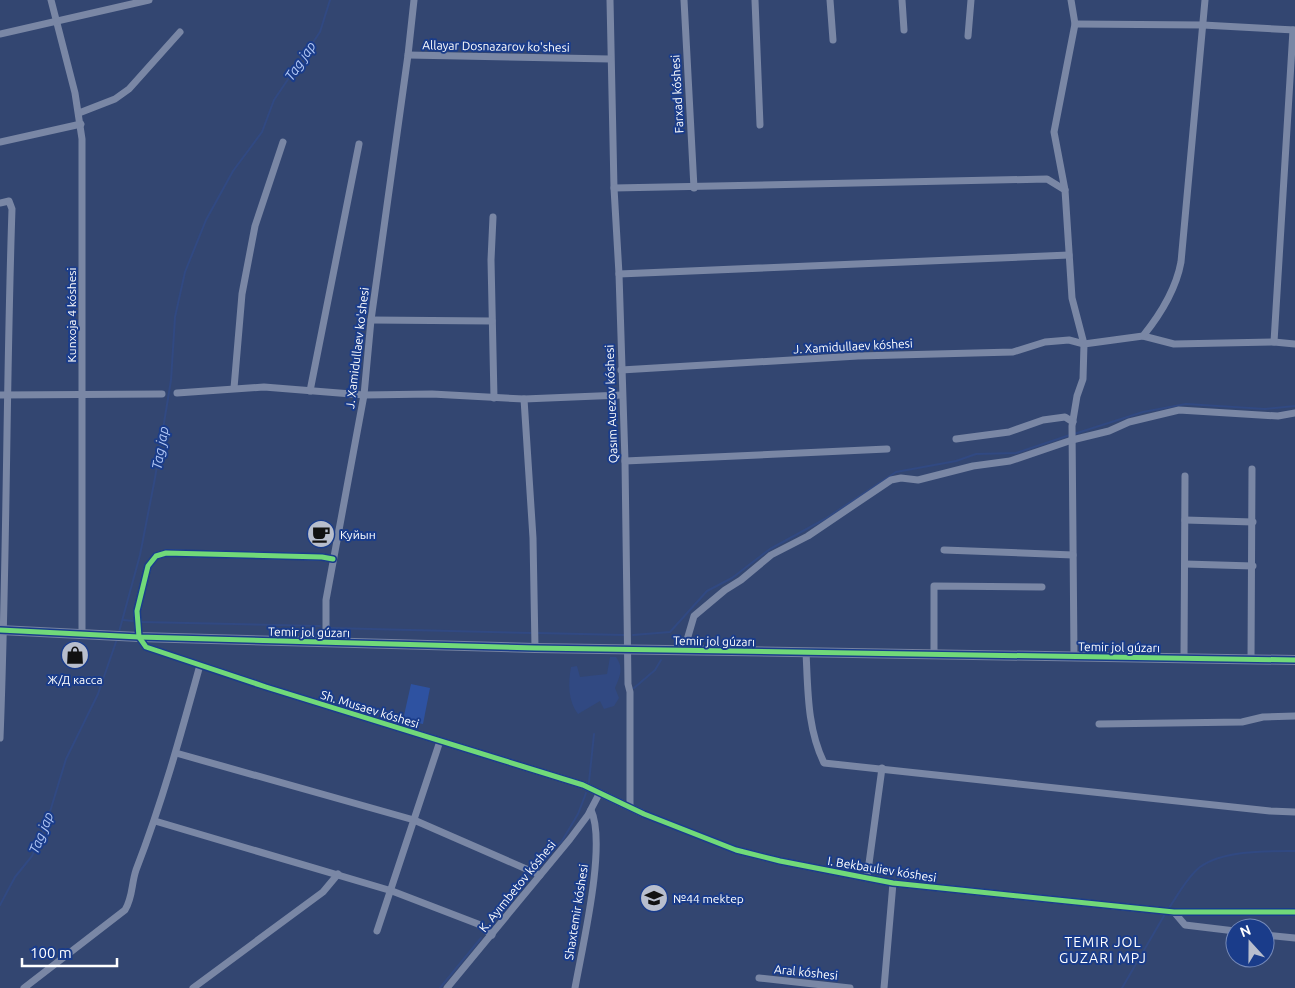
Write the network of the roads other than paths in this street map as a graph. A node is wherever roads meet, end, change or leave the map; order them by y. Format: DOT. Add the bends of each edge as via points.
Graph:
graph roads {
  1 [pos="51,0"];
  2 [pos="150,0"];
  3 [pos="414,0"];
  4 [pos="610,0"];
  5 [pos="684,0"];
  6 [pos="755,0"];
  7 [pos="830,0"];
  8 [pos="902,0"];
  9 [pos="971,0"];
  10 [pos="1071,0"];
  11 [pos="1205,0"];
  12 [pos="56,22"];
  13 [pos="1075,24"];
  14 [pos="1203,26"];
  15 [pos="904,30"];
  16 [pos="1294,30"];
  17 [pos="180,32"];
  18 [pos="0,34"];
  19 [pos="968,36"];
  20 [pos="833,40"];
  21 [pos="408,56"];
  22 [pos="610,59"];
  23 [pos="79,113"];
  24 [pos="81,124"];
  25 [pos="760,125"];
  26 [pos="0,142"];
  27 [pos="283,142"];
  28 [pos="359,144"];
  29 [pos="614,188"];
  30 [pos="694,188"];
  31 [pos="1065,190"];
  32 [pos="0,204"];
  33 [pos="493,217"];
  34 [pos="1069,255"];
  35 [pos="619,274"];
  36 [pos="371,320"];
  37 [pos="492,321"];
  38 [pos="1142,336"];
  39 [pos="1274,342"];
  40 [pos="1084,344"];
  41 [pos="1295,344"];
  42 [pos="621,370"];
  43 [pos="234,388"];
  44 [pos="310,391"];
  45 [pos="177,393"];
  46 [pos="82,394"];
  47 [pos="162,394"];
  48 [pos="3,395"];
  49 [pos="364,395"];
  50 [pos="622,395"];
  51 [pos="494,398"];
  52 [pos="524,399"];
  53 [pos="1295,413"];
  54 [pos="1073,424"];
  55 [pos="956,439"];
  56 [pos="1072,440"];
  57 [pos="887,449"];
  58 [pos="625,461"];
  59 [pos="1252,469"];
  60 [pos="1185,476"];
  61 [pos="1185,520"];
  62 [pos="1253,522"];
  63 [pos="944,550"];
  64 [pos="1073,554"];
  65 [pos="333,559"];
  66 [pos="1184,564"];
  67 [pos="1253,566"];
  68 [pos="1042,587"];
  69 [pos="2,630"];
  70 [pos="82,634"];
  71 [pos="136,637"];
  72 [pos="326,643"];
  73 [pos="535,648"];
  74 [pos="628,650"];
  75 [pos="684,650"];
  76 [pos="806,652"];
  77 [pos="934,653"];
  78 [pos="1074,656"];
  79 [pos="1184,658"];
  80 [pos="1251,660"];
  81 [pos="1295,660"];
  82 [pos="200,665"];
  83 [pos="1295,716"];
  84 [pos="1099,724"];
  85 [pos="0,738"];
  86 [pos="440,741"];
  87 [pos="176,753"];
  88 [pos="882,768"];
  89 [pos="599,794"];
  90 [pos="630,807"];
  91 [pos="591,810"];
  92 [pos="1295,812"];
  93 [pos="414,820"];
  94 [pos="155,822"];
  95 [pos="338,874"];
  96 [pos="540,875"];
  97 [pos="867,878"];
  98 [pos="893,883"];
  99 [pos="392,891"];
  100 [pos="1174,912"];
  101 [pos="1295,912"];
  102 [pos="1225,930"];
  103 [pos="377,931"];
  104 [pos="492,935"];
  105 [pos="1275,936"];
  106 [pos="1295,938"];
  107 [pos="760,978"];
  108 [pos="24,988"];
  109 [pos="193,988"];
  110 [pos="447,988"];
  111 [pos="575,988"];
  112 [pos="850,988"];
  113 [pos="884,988"];
  1 -- 12 [label="street, Kunxoja 4 kóshesi"];
  2 -- 12 [label="street"];
  3 -- 21 [label="street, Allayar Dosnazarov ko'shesi"];
  4 -- 22 [label="street, Qasım Auezov kóshesi"];
  5 -- 30 [label="street, Farxad kóshesi"];
  6 -- 25 [label="street"];
  7 -- 20 [label="street"];
  8 -- 15 [label="street"];
  9 -- 19 [label="street"];
  10 -- 13 [label="street"];
  11 -- 14 [label="street"];
  12 -- 18 [label="street"];
  12 -- 23 [label="street, Kunxoja 4 kóshesi"];
  13 -- 14 [label="street"];
  13 -- 31 [label="street" via="1054,132"];
  14 -- 16 [label="street"];
  14 -- 38 [label="street" via="1182,262 1171,293"];
  16 -- 39 [label="street"];
  17 -- 23 [label="street" via="129,89 115,99"];
  21 -- 22 [label="street, Allayar Dosnazarov ko'shesi"];
  21 -- 36 [label="street, J. Xamidullaev ko'shesi"];
  22 -- 29 [label="street, Qasım Auezov kóshesi"];
  23 -- 24 [label="street, Kunxoja 4 kóshesi"];
  24 -- 26 [label="street"];
  24 -- 46 [label="street, Kunxoja 4 kóshesi"];
  27 -- 43 [label="street" via="255,226 242,294"];
  28 -- 44 [label="street"];
  29 -- 30 [label="street"];
  29 -- 35 [label="street, Qasım Auezov kóshesi"];
  30 -- 31 [label="street" via="1047,179"];
  31 -- 34 [label="street"];
  32 -- 48 [label="street" via="10,200 12,209"];
  33 -- 37 [label="street"];
  34 -- 35 [label="street"];
  34 -- 40 [label="street" via="1072,298"];
  35 -- 42 [label="street, Qasım Auezov kóshesi"];
  36 -- 37 [label="street"];
  36 -- 49 [label="street, J. Xamidullaev ko'shesi"];
  37 -- 51 [label="street"];
  38 -- 39 [label="street" via="1174,344"];
  38 -- 40 [label="street, J. Xamidullaev kóshesi"];
  39 -- 41 [label="street"];
  40 -- 42 [label="street, J. Xamidullaev kóshesi" via="1061,341 1044,342 1013,352 858,356"];
  40 -- 54 [label="street" via="1083,379"];
  42 -- 50 [label="street, Qasım Auezov kóshesi"];
  43 -- 44 [label="street"];
  43 -- 45 [label="street"];
  44 -- 49 [label="street"];
  46 -- 47 [label="street"];
  46 -- 48 [label="street"];
  46 -- 70 [label="street, Kunxoja 4 kóshesi"];
  48 -- 69 [label="street"];
  49 -- 51 [label="street" via="432,394"];
  49 -- 65 [label="street, J. Xamidullaev ko'shesi"];
  50 -- 52 [label="street"];
  50 -- 58 [label="street, Qasım Auezov kóshesi"];
  51 -- 52 [label="street"];
  52 -- 73 [label="street" via="534,538"];
  53 -- 56 [label="street" via="1278,416 1179,410"];
  54 -- 55 [label="street" via="1065,417 1043,420 1009,432"];
  54 -- 56 [label="street"];
  56 -- 64 [label="street"];
  56 -- 75 [label="street" via="1010,461 973,466 918,480 891,480 808,536 771,555 725,590 694,616"];
  57 -- 58 [label="street"];
  58 -- 74 [label="street, Qasım Auezov kóshesi"];
  59 -- 62 [label="street"];
  60 -- 61 [label="street"];
  61 -- 62 [label="street"];
  61 -- 66 [label="street"];
  62 -- 67 [label="street"];
  63 -- 64 [label="street"];
  64 -- 78 [label="street"];
  65 -- 71 [label="street" via="166,552 156,556 148,566 137,611"];
  65 -- 72 [label="street, J. Xamidullaev ko'shesi" via="326,600"];
  66 -- 67 [label="street"];
  66 -- 79 [label="street"];
  67 -- 80 [label="street"];
  68 -- 77 [label="street" via="934,586"];
  69 -- 70 [label="street"];
  69 -- 85 [label="street"];
  70 -- 71 [label="street, Temir jol gúzarı"];
  71 -- 72 [label="street, Temir jol gúzarı"];
  71 -- 82 [label="street, Sh. Musaev kóshesi" via="146,646"];
  72 -- 73 [label="street, Temir jol gúzarı"];
  73 -- 74 [label="street, Temir jol gúzarı"];
  74 -- 75 [label="street, Temir jol gúzarı"];
  74 -- 90 [label="street, Qasım Auezov kóshesi"];
  75 -- 76 [label="street, Temir jol gúzarı"];
  76 -- 77 [label="street, Temir jol gúzarı"];
  76 -- 88 [label="street" via="810,717 817,749 824,763"];
  77 -- 78 [label="street, Temir jol gúzarı"];
  78 -- 79 [label="street, Temir jol gúzarı"];
  79 -- 80 [label="street, Temir jol gúzarı"];
  80 -- 81 [label="street, Temir jol gúzarı"];
  82 -- 86 [label="street, Sh. Musaev kóshesi"];
  82 -- 87 [label="street"];
  83 -- 84 [label="street" via="1263,717 1242,722"];
  86 -- 89 [label="street, Sh. Musaev kóshesi" via="583,785"];
  86 -- 93 [label="street"];
  87 -- 93 [label="street"];
  87 -- 94 [label="street"];
  88 -- 92 [label="street"];
  88 -- 97 [label="street"];
  89 -- 90 [label="street, I. Bekbauliev kóshesi"];
  89 -- 91 [label="street, K. Ayımbetov kóshesi"];
  90 -- 97 [label="street, I. Bekbauliev kóshesi" via="736,850 780,862"];
  91 -- 96 [label="street, K. Ayımbetov kóshesi"];
  91 -- 111 [label="street, Shaxtemir kóshesi" via="595,818 596,864"];
  93 -- 96 [label="street"];
  93 -- 99 [label="street"];
  94 -- 95 [label="street"];
  94 -- 108 [label="street" via="134,875 132,900 125,910"];
  95 -- 99 [label="street"];
  95 -- 109 [label="street" via="323,892"];
  96 -- 104 [label="street, K. Ayımbetov kóshesi"];
  97 -- 98 [label="street, I. Bekbauliev kóshesi"];
  98 -- 100 [label="street, I. Bekbauliev kóshesi"];
  98 -- 113 [label="street"];
  99 -- 103 [label="street"];
  99 -- 104 [label="street" via="478,924"];
  100 -- 101 [label="street, I. Bekbauliev kóshesi"];
  100 -- 102 [label="street" via="1185,925"];
  104 -- 110 [label="street, K. Ayımbetov kóshesi"];
  105 -- 106 [label="street"];
  107 -- 112 [label="street, Aral kóshesi"];
}
